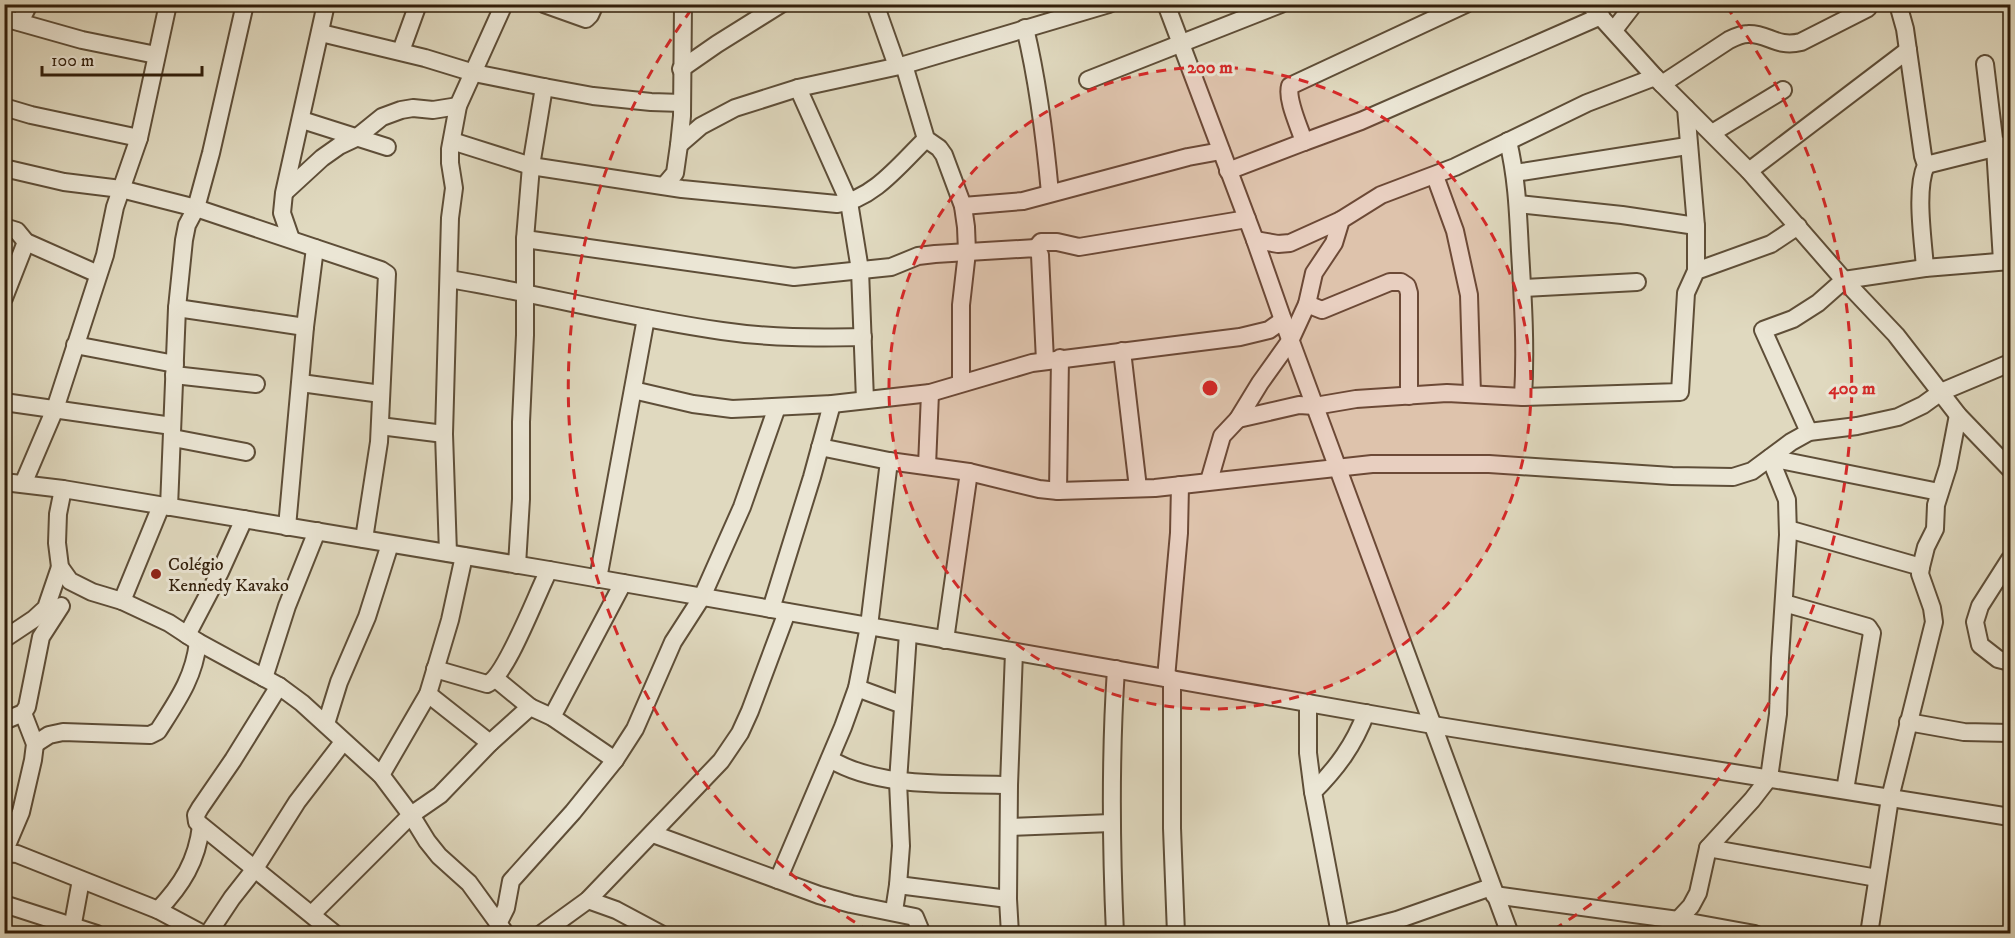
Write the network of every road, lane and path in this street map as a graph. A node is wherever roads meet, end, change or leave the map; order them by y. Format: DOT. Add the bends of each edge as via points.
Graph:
graph roads {
  1 [pos="29,4"];
  2 [pos="168,4"];
  3 [pos="245,4"];
  4 [pos="326,4"];
  5 [pos="418,4"];
  6 [pos="504,4"];
  7 [pos="544,4"];
  8 [pos="595,4"];
  9 [pos="682,4"];
  10 [pos="782,4"];
  11 [pos="875,4"];
  12 [pos="1108,4"];
  13 [pos="1166,4"];
  14 [pos="1281,4"];
  15 [pos="1466,4"];
  16 [pos="1634,4"];
  17 [pos="1848,4"];
  18 [pos="1898,4"];
  19 [pos="1874,6"];
  20 [pos="1595,10"];
  21 [pos="12,20"];
  22 [pos="1025,28"];
  23 [pos="1614,30"];
  24 [pos="321,33"];
  25 [pos="1182,44"];
  26 [pos="1908,50"];
  27 [pos="401,51"];
  28 [pos="156,55"];
  29 [pos="1985,64"];
  30 [pos="901,65"];
  31 [pos="681,69"];
  32 [pos="474,73"];
  33 [pos="1088,80"];
  34 [pos="1659,80"];
  35 [pos="544,87"];
  36 [pos="798,88"];
  37 [pos="1783,90"];
  38 [pos="682,103"];
  39 [pos="458,106"];
  40 [pos="4,108"];
  41 [pos="1686,108"];
  42 [pos="433,110"];
  43 [pos="302,120"];
  44 [pos="1712,133"];
  45 [pos="452,137"];
  46 [pos="139,138"];
  47 [pos="356,138"];
  48 [pos="926,139"];
  49 [pos="1508,141"];
  50 [pos="1304,142"];
  51 [pos="679,145"];
  52 [pos="2003,145"];
  53 [pos="1688,146"];
  54 [pos="387,147"];
  55 [pos="1221,151"];
  56 [pos="1926,165"];
  57 [pos="531,166"];
  58 [pos="4,168"];
  59 [pos="1228,171"];
  60 [pos="1749,171"];
  61 [pos="1515,173"];
  62 [pos="1435,176"];
  63 [pos="669,180"];
  64 [pos="121,189"];
  65 [pos="284,193"];
  66 [pos="1050,193"];
  67 [pos="849,202"];
  68 [pos="1518,204"];
  69 [pos="963,206"];
  70 [pos="196,208"];
  71 [pos="282,213"];
  72 [pos="1247,219"];
  73 [pos="1341,219"];
  74 [pos="1696,226"];
  75 [pos="1798,226"];
  76 [pos="4,227"];
  77 [pos="265,231"];
  78 [pos="291,239"];
  79 [pos="525,239"];
  80 [pos="1255,240"];
  81 [pos="26,242"];
  82 [pos="315,248"];
  83 [pos="1036,248"];
  84 [pos="967,252"];
  85 [pos="2006,261"];
  86 [pos="1925,268"];
  87 [pos="860,270"];
  88 [pos="1696,271"];
  89 [pos="98,274"];
  90 [pos="449,279"];
  91 [pos="1844,280"];
  92 [pos="1638,282"];
  93 [pos="1523,288"];
  94 [pos="524,292"];
  95 [pos="4,298"];
  96 [pos="1307,304"];
  97 [pos="177,308"];
  98 [pos="646,318"];
  99 [pos="1283,320"];
  100 [pos="305,327"];
  101 [pos="863,337"];
  102 [pos="1290,341"];
  103 [pos="75,345"];
  104 [pos="1122,351"];
  105 [pos="1053,360"];
  106 [pos="2010,363"];
  107 [pos="175,369"];
  108 [pos="301,383"];
  109 [pos="961,383"];
  110 [pos="256,384"];
  111 [pos="633,390"];
  112 [pos="1941,392"];
  113 [pos="930,393"];
  114 [pos="381,394"];
  115 [pos="1472,394"];
  116 [pos="1409,396"];
  117 [pos="1523,397"];
  118 [pos="865,400"];
  119 [pos="4,402"];
  120 [pos="832,404"];
  121 [pos="1315,406"];
  122 [pos="777,407"];
  123 [pos="55,409"];
  124 [pos="1958,415"];
  125 [pos="1238,419"];
  126 [pos="380,426"];
  127 [pos="172,432"];
  128 [pos="1809,432"];
  129 [pos="444,434"];
  130 [pos="820,447"];
  131 [pos="246,452"];
  132 [pos="1770,458"];
  133 [pos="889,461"];
  134 [pos="927,466"];
  135 [pos="1338,468"];
  136 [pos="2010,469"];
  137 [pos="969,472"];
  138 [pos="1209,481"];
  139 [pos="4,482"];
  140 [pos="23,484"];
  141 [pos="1180,484"];
  142 [pos="1138,488"];
  143 [pos="63,489"];
  144 [pos="1059,491"];
  145 [pos="1939,492"];
  146 [pos="165,506"];
  147 [pos="244,519"];
  148 [pos="287,526"];
  149 [pos="1788,529"];
  150 [pos="317,531"];
  151 [pos="364,539"];
  152 [pos="390,544"];
  153 [pos="456,555"];
  154 [pos="2010,559"];
  155 [pos="517,565"];
  156 [pos="60,567"];
  157 [pos="1921,567"];
  158 [pos="549,570"];
  159 [pos="598,579"];
  160 [pos="622,583"];
  161 [pos="92,592"];
  162 [pos="702,597"];
  163 [pos="122,601"];
  164 [pos="1785,603"];
  165 [pos="54,607"];
  166 [pos="779,610"];
  167 [pos="869,626"];
  168 [pos="908,633"];
  169 [pos="193,638"];
  170 [pos="4,639"];
  171 [pos="945,640"];
  172 [pos="1014,652"];
  173 [pos="2010,662"];
  174 [pos="435,669"];
  175 [pos="1116,669"];
  176 [pos="496,679"];
  177 [pos="1169,679"];
  178 [pos="271,682"];
  179 [pos="857,688"];
  180 [pos="428,694"];
  181 [pos="1308,703"];
  182 [pos="903,705"];
  183 [pos="530,707"];
  184 [pos="23,713"];
  185 [pos="1366,713"];
  186 [pos="552,717"];
  187 [pos="4,721"];
  188 [pos="1908,722"];
  189 [pos="326,724"];
  190 [pos="1433,725"];
  191 [pos="2010,733"];
  192 [pos="38,738"];
  193 [pos="344,742"];
  194 [pos="490,743"];
  195 [pos="830,759"];
  196 [pos="615,760"];
  197 [pos="381,776"];
  198 [pos="1769,778"];
  199 [pos="898,782"];
  200 [pos="1009,785"];
  201 [pos="1845,790"];
  202 [pos="1313,792"];
  203 [pos="1890,798"];
  204 [pos="411,815"];
  205 [pos="2010,817"];
  206 [pos="1111,823"];
  207 [pos="201,826"];
  208 [pos="1010,827"];
  209 [pos="653,834"];
  210 [pos="8,846"];
  211 [pos="1708,848"];
  212 [pos="254,870"];
  213 [pos="1877,878"];
  214 [pos="81,880"];
  215 [pos="778,880"];
  216 [pos="898,885"];
  217 [pos="1493,891"];
  218 [pos="1008,899"];
  219 [pos="588,900"];
  220 [pos="4,904"];
  221 [pos="158,910"];
  222 [pos="894,911"];
  223 [pos="312,914"];
  224 [pos="1678,920"];
  225 [pos="636,928"];
  226 [pos="502,929"];
  227 [pos="72,930"];
  228 [pos="548,932"];
  229 [pos="97,933"];
  230 [pos="203,933"];
  231 [pos="208,933"];
  232 [pos="335,933"];
  233 [pos="661,933"];
  234 [pos="922,933"];
  235 [pos="1010,933"];
  236 [pos="1115,933"];
  237 [pos="1176,933"];
  238 [pos="1342,933"];
  239 [pos="1510,933"];
  240 [pos="1755,933"];
  241 [pos="1869,933"];
  1 -- 21 [label="street"];
  2 -- 28 [label="street"];
  3 -- 70 [label="street"];
  4 -- 24 [label="street"];
  5 -- 27 [label="street"];
  6 -- 32 [label="street"];
  7 -- 8 [label="street" via="586,19"];
  9 -- 31 [label="street"];
  10 -- 31 [label="street"];
  11 -- 30 [label="street"];
  12 -- 22 [label="street"];
  13 -- 25 [label="street"];
  14 -- 25 [label="street"];
  15 -- 50 [label="street" via="1290,86 1290,99"];
  16 -- 23 [label="street"];
  17 -- 19 [label="street"];
  18 -- 26 [label="street"];
  19 -- 34 [label="street" via="1801,42 1780,43 1756,35 1740,35"];
  20 -- 23 [label="street"];
  20 -- 50 [label="street" via="1361,121"];
  21 -- 28 [label="street"];
  22 -- 30 [label="street"];
  22 -- 66 [label="street"];
  23 -- 34 [label="street"];
  24 -- 27 [label="street"];
  24 -- 43 [label="street"];
  25 -- 33 [label="street"];
  25 -- 55 [label="street"];
  26 -- 56 [label="street"];
  26 -- 60 [label="street"];
  27 -- 32 [label="street"];
  28 -- 46 [label="street"];
  29 -- 52 [label="street"];
  30 -- 36 [label="street"];
  30 -- 48 [label="street"];
  31 -- 38 [label="street"];
  32 -- 35 [label="street"];
  32 -- 39 [label="street"];
  34 -- 41 [label="street"];
  34 -- 49 [label="street" via="1587,103"];
  35 -- 38 [label="street" via="593,96"];
  35 -- 57 [label="street"];
  36 -- 51 [label="street" via="718,116"];
  36 -- 67 [label="street"];
  37 -- 44 [label="street"];
  38 -- 51 [label="street"];
  39 -- 42 [label="street"];
  39 -- 45 [label="street"];
  40 -- 46 [label="street"];
  41 -- 44 [label="street"];
  41 -- 53 [label="street"];
  42 -- 45 [label="street"];
  42 -- 47 [label="street" via="401,110 382,117"];
  43 -- 47 [label="street"];
  43 -- 65 [label="street"];
  44 -- 60 [label="street"];
  45 -- 57 [label="street"];
  45 -- 90 [label="street" via="450,163 454,188"];
  46 -- 64 [label="street"];
  47 -- 54 [label="street"];
  47 -- 65 [label="street" via="322,158"];
  48 -- 67 [label="street" via="879,184"];
  48 -- 69 [label="street" via="944,155"];
  49 -- 61 [label="street"];
  49 -- 62 [label="street"];
  50 -- 59 [label="street"];
  51 -- 63 [label="street"];
  52 -- 56 [label="street"];
  52 -- 85 [label="street"];
  53 -- 61 [label="street"];
  53 -- 74 [label="street"];
  55 -- 59 [label="street"];
  55 -- 66 [label="street"];
  56 -- 86 [label="street" via="1921,189"];
  57 -- 63 [label="street"];
  57 -- 79 [label="street"];
  58 -- 64 [label="street" via="64,182"];
  59 -- 72 [label="street"];
  60 -- 75 [label="street"];
  61 -- 68 [label="street"];
  62 -- 73 [label="street" via="1381,195"];
  62 -- 115 [label="street" via="1455,231 1469,295"];
  63 -- 67 [label="street" via="682,189 823,204"];
  64 -- 70 [label="street"];
  64 -- 89 [label="street"];
  65 -- 71 [label="street"];
  66 -- 69 [label="street" via="1023,201"];
  67 -- 87 [label="street"];
  68 -- 74 [label="street"];
  68 -- 93 [label="street"];
  69 -- 84 [label="street"];
  70 -- 77 [label="street"];
  70 -- 97 [label="street" via="184,240"];
  71 -- 77 [label="street"];
  71 -- 78 [label="street"];
  72 -- 80 [label="street"];
  72 -- 83 [label="street" via="1079,247 1041,242"];
  73 -- 80 [label="street" via="1290,243"];
  73 -- 96 [label="street" via="1334,243 1314,273"];
  74 -- 88 [label="street"];
  75 -- 88 [label="street" via="1771,244"];
  75 -- 91 [label="street"];
  76 -- 81 [label="street" via="17,231"];
  77 -- 78 [label="street"];
  78 -- 82 [label="street"];
  79 -- 87 [label="street" via="783,276"];
  79 -- 94 [label="street"];
  80 -- 99 [label="street"];
  81 -- 89 [label="street"];
  81 -- 95 [label="street"];
  82 -- 100 [label="street"];
  82 -- 114 [label="street" via="387,274"];
  83 -- 84 [label="street"];
  83 -- 105 [label="street"];
  84 -- 87 [label="street" via="918,256 891,267"];
  84 -- 109 [label="street" via="961,304"];
  85 -- 86 [label="street"];
  86 -- 91 [label="street"];
  87 -- 101 [label="street"];
  88 -- 117 [label="street" via="1686,293 1680,392"];
  89 -- 103 [label="street"];
  90 -- 94 [label="street"];
  90 -- 129 [label="street"];
  91 -- 112 [label="street" via="1896,335"];
  91 -- 128 [label="street" via="1793,319 1763,330"];
  92 -- 93 [label="street"];
  93 -- 117 [label="street"];
  94 -- 98 [label="street"];
  94 -- 155 [label="street"];
  96 -- 102 [label="street"];
  96 -- 116 [label="street" via="1322,310 1390,282 1407,286"];
  97 -- 100 [label="street"];
  97 -- 107 [label="street"];
  98 -- 101 [label="street" via="763,336"];
  98 -- 111 [label="street"];
  99 -- 102 [label="street"];
  99 -- 104 [label="street" via="1269,330 1240,337"];
  100 -- 108 [label="street"];
  101 -- 118 [label="street"];
  102 -- 121 [label="street"];
  102 -- 125 [label="street"];
  103 -- 107 [label="street"];
  103 -- 123 [label="street"];
  104 -- 105 [label="street"];
  104 -- 142 [label="street"];
  105 -- 109 [label="street"];
  105 -- 144 [label="street"];
  106 -- 112 [label="street"];
  107 -- 110 [label="street"];
  107 -- 127 [label="street"];
  108 -- 114 [label="street"];
  108 -- 148 [label="street"];
  109 -- 113 [label="street"];
  111 -- 122 [label="street" via="732,409"];
  111 -- 159 [label="street"];
  112 -- 124 [label="street"];
  112 -- 128 [label="street" via="1899,417"];
  113 -- 118 [label="street"];
  113 -- 134 [label="street"];
  114 -- 126 [label="street"];
  115 -- 116 [label="street"];
  115 -- 117 [label="street"];
  116 -- 121 [label="street"];
  118 -- 120 [label="street"];
  119 -- 123 [label="street"];
  120 -- 122 [label="street"];
  120 -- 130 [label="street"];
  121 -- 125 [label="street" via="1299,405"];
  121 -- 135 [label="street"];
  122 -- 162 [label="street" via="742,507"];
  123 -- 127 [label="street"];
  123 -- 140 [label="street"];
  124 -- 136 [label="street"];
  124 -- 145 [label="street"];
  125 -- 138 [label="street" via="1222,436"];
  126 -- 129 [label="street"];
  126 -- 151 [label="street"];
  127 -- 131 [label="street"];
  127 -- 146 [label="street"];
  128 -- 132 [label="street"];
  129 -- 153 [label="street"];
  130 -- 133 [label="street"];
  130 -- 166 [label="street"];
  132 -- 135 [label="street" via="1742,476 1721,478 1489,464"];
  132 -- 145 [label="street"];
  132 -- 149 [label="street" via="1787,500"];
  133 -- 134 [label="street"];
  133 -- 167 [label="street"];
  134 -- 137 [label="street"];
  135 -- 138 [label="street"];
  135 -- 190 [label="street"];
  137 -- 144 [label="street"];
  137 -- 171 [label="street"];
  138 -- 141 [label="street"];
  139 -- 140 [label="street"];
  140 -- 143 [label="street"];
  141 -- 142 [label="street"];
  141 -- 177 [label="street"];
  142 -- 144 [label="street"];
  143 -- 146 [label="street"];
  143 -- 156 [label="street" via="57,529"];
  145 -- 157 [label="street" via="1935,530"];
  146 -- 147 [label="street"];
  146 -- 163 [label="street"];
  147 -- 148 [label="street"];
  147 -- 169 [label="street"];
  148 -- 150 [label="street"];
  149 -- 157 [label="street"];
  149 -- 164 [label="street"];
  150 -- 151 [label="street"];
  150 -- 178 [label="street" via="287,606"];
  151 -- 152 [label="street"];
  152 -- 153 [label="street"];
  152 -- 189 [label="street"];
  153 -- 155 [label="street"];
  153 -- 174 [label="street" via="450,620"];
  154 -- 173 [label="street" via="1980,606 1975,622 1980,645 1998,659"];
  155 -- 158 [label="street"];
  156 -- 161 [label="street" via="70,581"];
  156 -- 165 [label="street"];
  157 -- 188 [label="street" via="1934,622"];
  158 -- 159 [label="street"];
  158 -- 176 [label="street"];
  159 -- 160 [label="street"];
  160 -- 162 [label="street"];
  160 -- 186 [label="street"];
  161 -- 163 [label="street"];
  161 -- 165 [label="street"];
  162 -- 166 [label="street"];
  162 -- 196 [label="street" via="673,642 635,729"];
  163 -- 169 [label="street"];
  164 -- 198 [label="street" via="1778,714"];
  164 -- 201 [label="street" via="1868,627 1872,633"];
  165 -- 170 [label="street"];
  165 -- 184 [label="street" via="41,638"];
  166 -- 167 [label="street"];
  166 -- 209 [label="street" via="740,733 709,776"];
  167 -- 168 [label="street"];
  167 -- 179 [label="street"];
  168 -- 171 [label="street"];
  168 -- 182 [label="street"];
  169 -- 178 [label="street"];
  169 -- 192 [label="street" via="196,662 154,734 63,732"];
  171 -- 172 [label="street"];
  172 -- 175 [label="street"];
  172 -- 200 [label="street"];
  174 -- 176 [label="street" via="487,684"];
  174 -- 180 [label="street"];
  175 -- 177 [label="street"];
  175 -- 206 [label="street"];
  176 -- 183 [label="street"];
  177 -- 181 [label="street"];
  177 -- 237 [label="street"];
  178 -- 189 [label="street"];
  178 -- 207 [label="street" via="233,760 196,815"];
  179 -- 182 [label="street"];
  179 -- 195 [label="street"];
  180 -- 194 [label="street"];
  180 -- 197 [label="street"];
  181 -- 185 [label="street"];
  181 -- 202 [label="street"];
  182 -- 199 [label="street"];
  183 -- 186 [label="street"];
  183 -- 194 [label="street"];
  184 -- 187 [label="street"];
  184 -- 192 [label="street"];
  185 -- 190 [label="street"];
  185 -- 202 [label="street" via="1344,758"];
  186 -- 196 [label="street"];
  188 -- 191 [label="street" via="1964,732"];
  188 -- 203 [label="street"];
  189 -- 193 [label="street"];
  190 -- 198 [label="street"];
  190 -- 217 [label="street"];
  192 -- 210 [label="street" via="29,784"];
  193 -- 197 [label="street"];
  193 -- 212 [label="street" via="297,802"];
  194 -- 204 [label="street" via="440,795"];
  195 -- 199 [label="street" via="853,770"];
  195 -- 215 [label="street"];
  196 -- 226 [label="street" via="511,881"];
  197 -- 204 [label="street"];
  198 -- 201 [label="street"];
  198 -- 211 [label="street"];
  199 -- 200 [label="street"];
  199 -- 216 [label="street"];
  200 -- 208 [label="street"];
  201 -- 203 [label="street"];
  202 -- 238 [label="street"];
  203 -- 205 [label="street"];
  203 -- 213 [label="street"];
  204 -- 223 [label="street"];
  204 -- 226 [label="street" via="427,841 469,883"];
  206 -- 208 [label="street"];
  206 -- 236 [label="street"];
  207 -- 212 [label="street"];
  207 -- 221 [label="street" via="199,845 182,883"];
  208 -- 218 [label="street"];
  209 -- 215 [label="street"];
  209 -- 219 [label="street"];
  210 -- 214 [label="street"];
  211 -- 213 [label="street"];
  211 -- 224 [label="street" via="1698,893"];
  212 -- 223 [label="street"];
  212 -- 231 [label="street"];
  213 -- 241 [label="street"];
  214 -- 221 [label="street"];
  214 -- 227 [label="street"];
  215 -- 222 [label="street" via="851,904"];
  216 -- 218 [label="street"];
  216 -- 222 [label="street"];
  217 -- 224 [label="street"];
  217 -- 238 [label="street"];
  217 -- 239 [label="street"];
  218 -- 235 [label="street"];
  219 -- 225 [label="street" via="616,910"];
  219 -- 228 [label="street"];
  220 -- 227 [label="street"];
  221 -- 230 [label="street"];
  222 -- 234 [label="street" via="915,917"];
  223 -- 232 [label="street"];
  224 -- 240 [label="street"];
  225 -- 233 [label="street"];
  227 -- 229 [label="street"];
}
